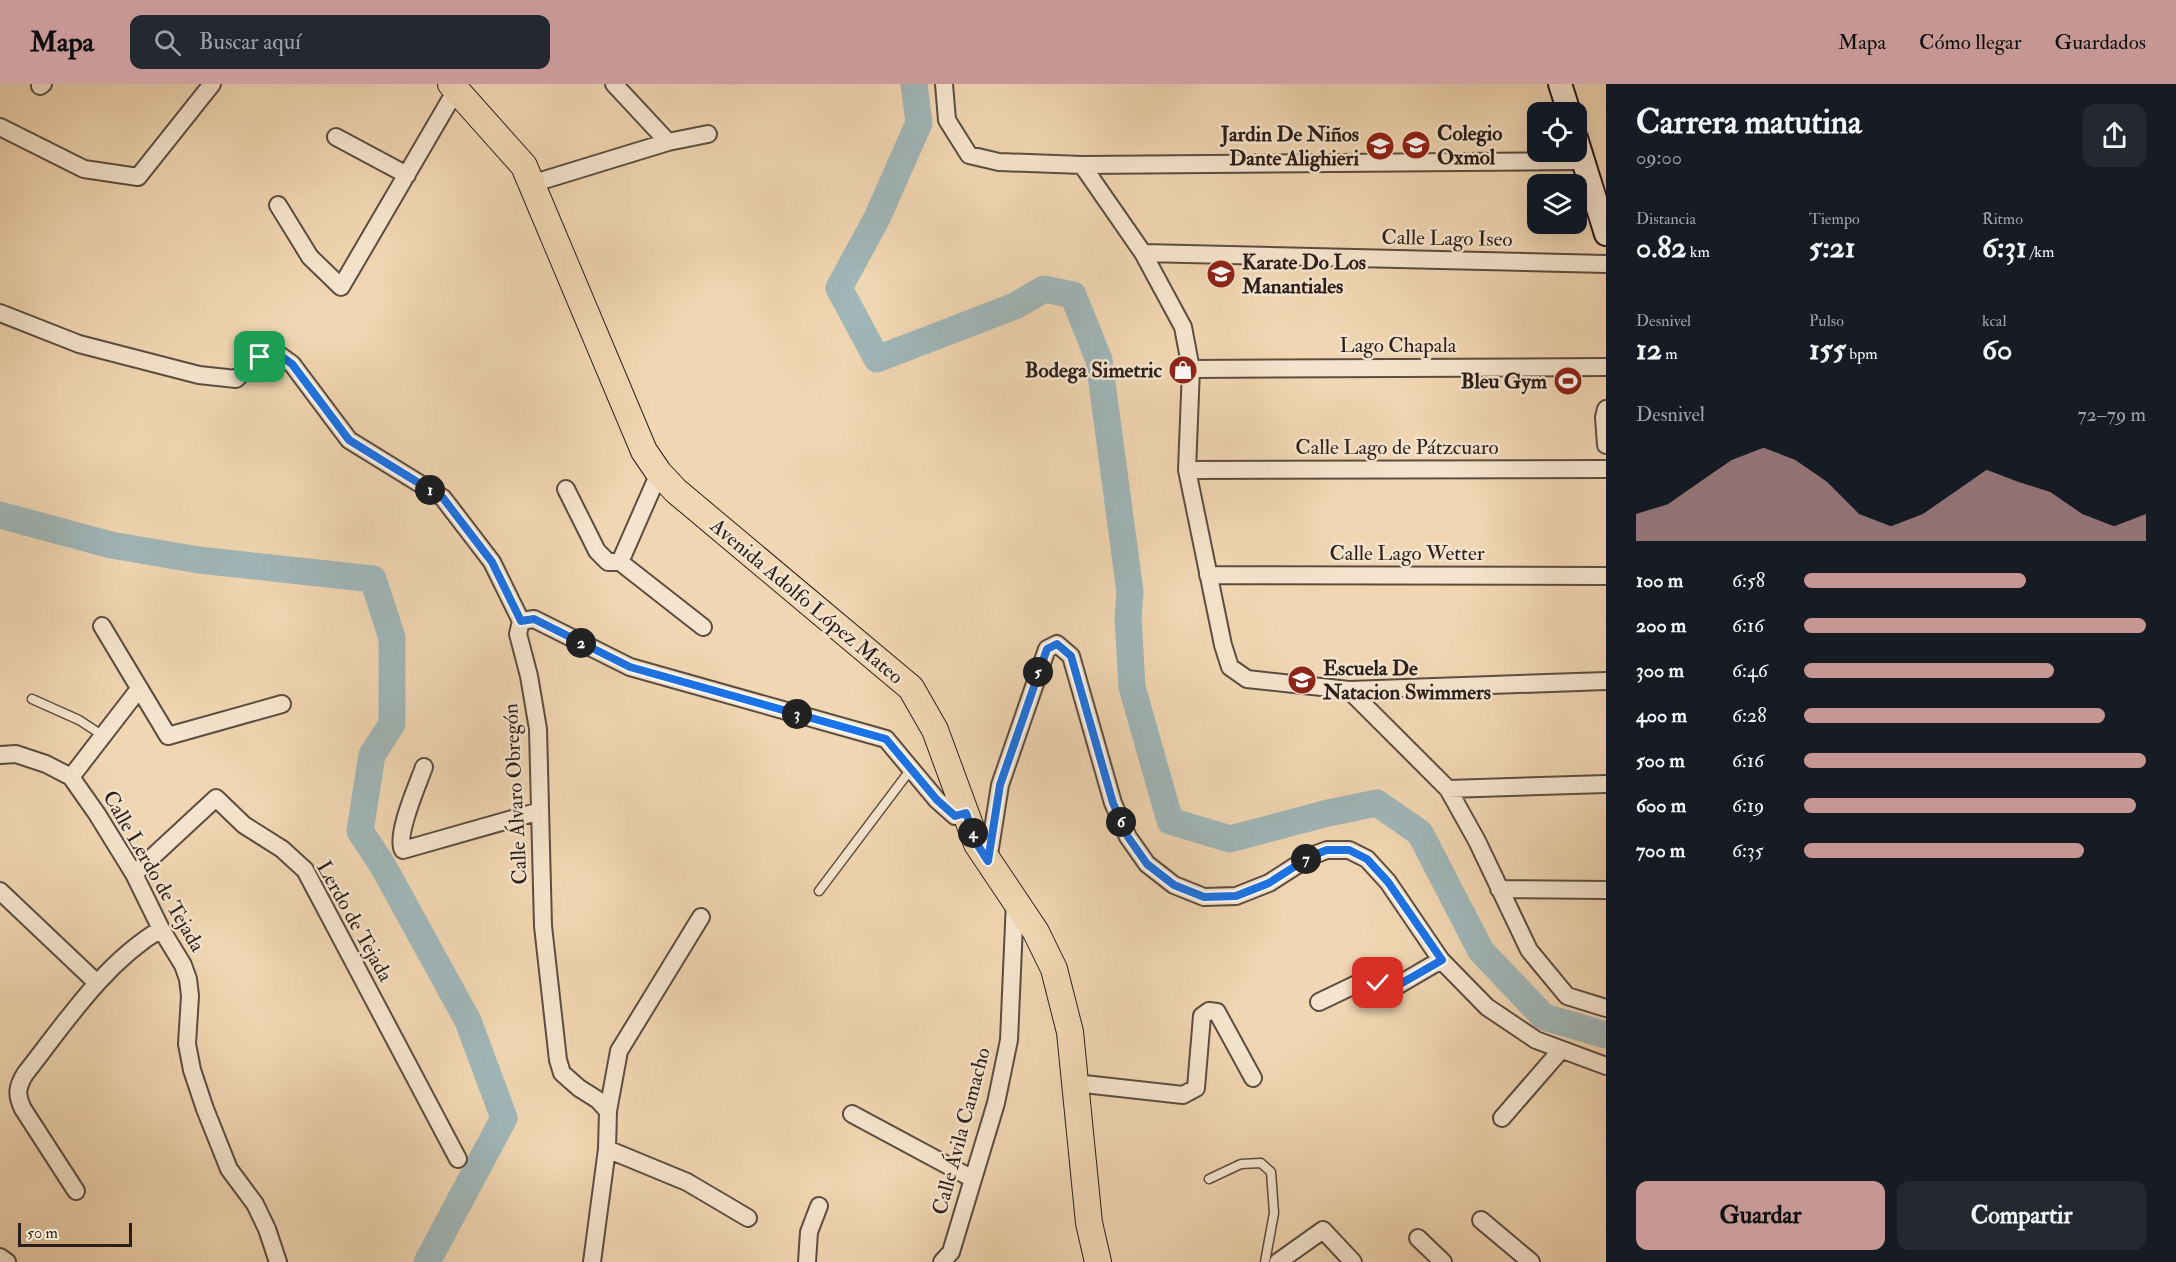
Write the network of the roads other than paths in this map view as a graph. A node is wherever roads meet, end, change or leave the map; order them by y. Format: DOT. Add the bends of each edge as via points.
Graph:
graph roads {
  1 [pos="212,84"];
  2 [pos="614,84"];
  3 [pos="944,84"];
  4 [pos="1560,84"];
  5 [pos="455,86"];
  6 [pos="1566,102"];
  7 [pos="0,127"];
  8 [pos="708,134"];
  9 [pos="336,137"];
  10 [pos="668,142"];
  11 [pos="1527,161"];
  12 [pos="1584,162"];
  13 [pos="1082,165"];
  14 [pos="406,175"];
  15 [pos="531,184"];
  16 [pos="278,205"];
  17 [pos="1606,234"];
  18 [pos="1143,253"];
  19 [pos="1606,264"];
  20 [pos="0,313"];
  21 [pos="1606,367"];
  22 [pos="1191,369"];
  23 [pos="1606,409"];
  24 [pos="1606,445"];
  25 [pos="1606,469"];
  26 [pos="1187,470"];
  27 [pos="659,473"];
  28 [pos="566,489"];
  29 [pos="620,562"];
  30 [pos="1208,575"];
  31 [pos="1606,576"];
  32 [pos="521,621"];
  33 [pos="102,626"];
  34 [pos="703,627"];
  35 [pos="1606,681"];
  36 [pos="139,689"];
  37 [pos="1349,690"];
  38 [pos="32,699"];
  39 [pos="282,704"];
  40 [pos="102,735"];
  41 [pos="0,755"];
  42 [pos="424,767"];
  43 [pos="911,769"];
  44 [pos="71,777"];
  45 [pos="1606,784"];
  46 [pos="1448,789"];
  47 [pos="540,811"];
  48 [pos="966,813"];
  49 [pos="988,861"];
  50 [pos="134,874"];
  51 [pos="1499,889"];
  52 [pos="1606,890"];
  53 [pos="0,891"];
  54 [pos="819,891"];
  55 [pos="1016,900"];
  56 [pos="701,917"];
  57 [pos="161,929"];
  58 [pos="1442,960"];
  59 [pos="97,983"];
  60 [pos="1319,1002"];
  61 [pos="1606,1008"];
  62 [pos="1561,1050"];
  63 [pos="1606,1066"];
  64 [pos="1253,1078"];
  65 [pos="1076,1083"];
  66 [pos="608,1111"];
  67 [pos="852,1114"];
  68 [pos="1502,1118"];
  69 [pos="607,1149"];
  70 [pos="458,1159"];
  71 [pos="973,1179"];
  72 [pos="1209,1179"];
  73 [pos="76,1191"];
  74 [pos="819,1206"];
  75 [pos="748,1218"];
  76 [pos="1481,1220"];
  77 [pos="1418,1238"];
  78 [pos="0,1257"];
  79 [pos="949,1258"];
  80 [pos="7,1262"];
  81 [pos="278,1262"];
  82 [pos="592,1262"];
  83 [pos="807,1262"];
  84 [pos="1098,1262"];
  85 [pos="1265,1262"];
  86 [pos="1278,1262"];
  87 [pos="1353,1262"];
  88 [pos="1443,1262"];
  89 [pos="1531,1262"];
  1 -- 7 [label="street" via="138,177 84,169"];
  2 -- 10 [label="street"];
  3 -- 13 [label="street" via="947,120 969,155 999,162"];
  4 -- 6 [label="main road"];
  5 -- 14 [label="street"];
  5 -- 15 [label="main road, Avenida Adolfo López Mateo" via="524,166"];
  8 -- 10 [label="street"];
  9 -- 14 [label="street"];
  10 -- 15 [label="street"];
  11 -- 13 [label="street"];
  12 -- 17 [label="main road"];
  13 -- 18 [label="street"];
  14 -- 16 [label="street" via="341,287 310,257"];
  15 -- 27 [label="main road, Avenida Adolfo López Mateo" via="644,451"];
  18 -- 19 [label="street, Calle Lago Iseo"];
  18 -- 22 [label="street" via="1183,327"];
  20 -- 32 [label="street" via="80,344 199,375 236,379 260,357 274,351 292,364 349,440 443,498 492,562"];
  21 -- 22 [label="street, Lago Chapala"];
  22 -- 26 [label="street"];
  23 -- 24 [label="street"];
  25 -- 26 [label="street, Calle Lago de Pátzcuaro"];
  26 -- 30 [label="street"];
  27 -- 29 [label="street"];
  27 -- 48 [label="main road, Avenida Adolfo López Mateo" via="911,688 935,730"];
  28 -- 29 [label="street" via="597,551 608,562"];
  29 -- 34 [label="street"];
  30 -- 31 [label="street, Calle Lago Wetter"];
  30 -- 37 [label="street" via="1230,667 1247,679"];
  32 -- 43 [label="street" via="534,619 630,667 886,739"];
  32 -- 47 [label="street, Calle Álvaro Obregón" via="518,634 538,729"];
  33 -- 36 [label="street"];
  35 -- 37 [label="street"];
  36 -- 39 [label="street" via="168,736"];
  36 -- 40 [label="street"];
  37 -- 46 [label="street"];
  38 -- 40 [label="lane"];
  40 -- 44 [label="street"];
  41 -- 44 [label="street, Calle Lerdo de Tejada" via="16,754"];
  42 -- 47 [label="street" via="402,832 403,850"];
  43 -- 48 [label="street" via="955,816"];
  43 -- 54 [label="lane"];
  44 -- 50 [label="street, Calle Lerdo de Tejada"];
  45 -- 46 [label="street"];
  46 -- 51 [label="street" via="1478,841"];
  47 -- 66 [label="street, Calle Álvaro Obregón" via="543,926 558,1060 562,1073"];
  48 -- 49 [label="main road, Avenida Adolfo López Mateo"];
  49 -- 55 [label="main road, Avenida Adolfo López Mateo"];
  49 -- 58 [label="street" via="1000,785 1047,649 1057,644 1071,656 1113,803 1128,837 1147,864 1174,885 1204,897 1236,896 1269,883 1311,856 1327,850 1349,850 1367,859 1388,882"];
  50 -- 57 [label="street, Calle Lerdo de Tejada"];
  50 -- 70 [label="street, Lerdo de Tejada" via="216,798 244,825 282,849 305,870"];
  51 -- 52 [label="street"];
  51 -- 61 [label="street" via="1529,950 1568,996"];
  53 -- 59 [label="street"];
  55 -- 65 [label="main road, Avenida Adolfo López Mateo" via="1054,969 1071,1032"];
  55 -- 71 [label="street, Calle Ávila Camacho" via="1009,1040 996,1103"];
  56 -- 66 [label="street" via="619,1051"];
  57 -- 59 [label="street" via="142,940"];
  57 -- 81 [label="street, Calle Lerdo de Tejada" via="188,979 187,1044 205,1109 229,1169 255,1204 267,1229"];
  58 -- 60 [label="street" via="1388,991 1367,979"];
  58 -- 62 [label="street" via="1487,1007 1536,1040"];
  59 -- 73 [label="street" via="17,1087 23,1109"];
  62 -- 63 [label="street"];
  62 -- 68 [label="street"];
  64 -- 65 [label="street" via="1217,1012 1209,1011 1202,1016 1196,1088 1183,1095"];
  65 -- 84 [label="main road, Avenida Adolfo López Mateo" via="1089,1223"];
  66 -- 69 [label="street"];
  67 -- 71 [label="street"];
  69 -- 75 [label="street" via="687,1182"];
  69 -- 82 [label="street"];
  71 -- 79 [label="street, Calle Ávila Camacho"];
  72 -- 85 [label="lane" via="1241,1164 1261,1162 1270,1172 1274,1213"];
  74 -- 83 [label="street" via="808,1232"];
  76 -- 89 [label="street"];
  77 -- 88 [label="street"];
  78 -- 80 [label="street"];
  86 -- 87 [label="street" via="1323,1230"];
}
